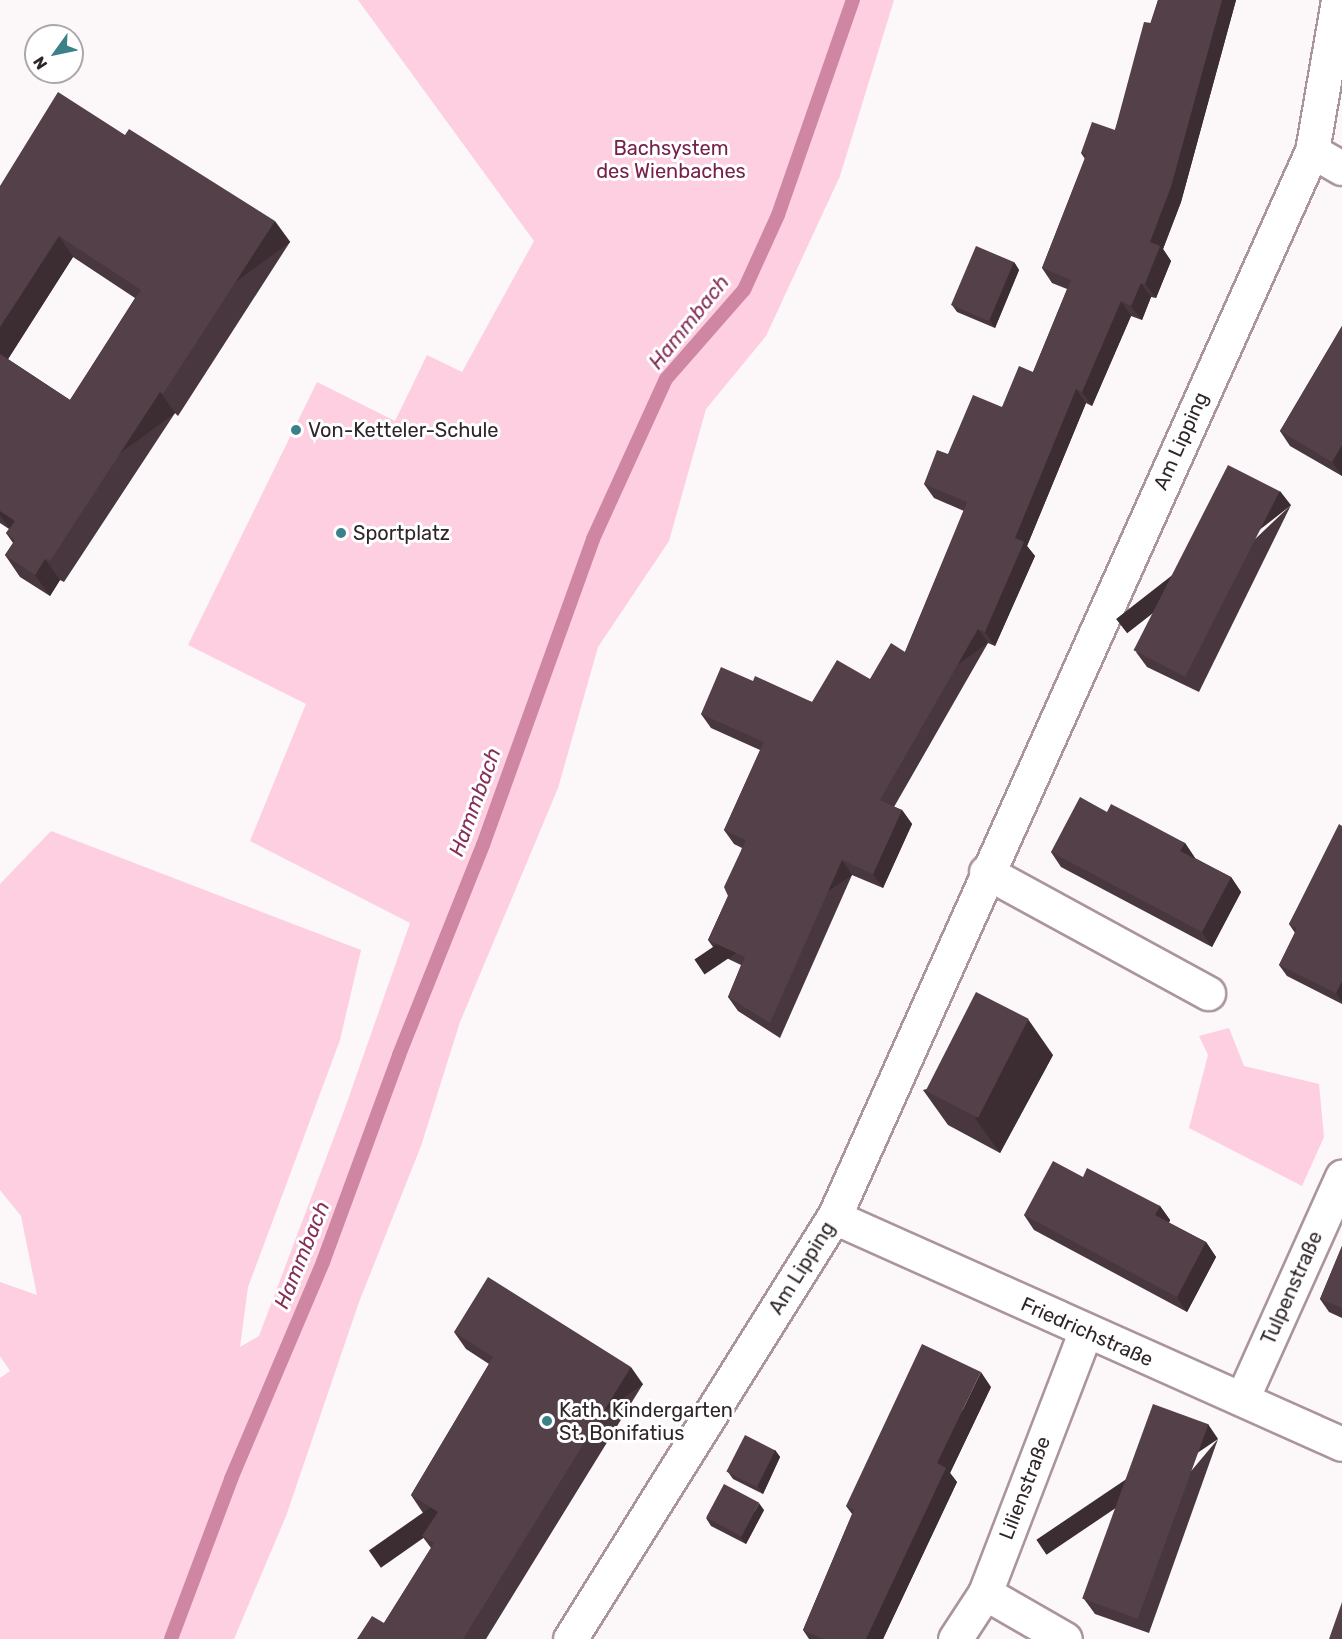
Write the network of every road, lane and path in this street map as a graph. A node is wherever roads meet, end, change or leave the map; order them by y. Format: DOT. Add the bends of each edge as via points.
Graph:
graph roads {
  1 [pos="1338,0"];
  2 [pos="1312,151"];
  3 [pos="1342,168"];
  4 [pos="986,872"];
  5 [pos="1208,993"];
  6 [pos="1342,1176"];
  7 [pos="834,1217"];
  8 [pos="1085,1332"];
  9 [pos="1242,1400"];
  10 [pos="1342,1444"];
  11 [pos="985,1593"];
  12 [pos="570,1639"];
  13 [pos="954,1639"];
  14 [pos="1065,1639"];
  1 -- 2 [label="street, Am Lipping"];
  2 -- 3 [label="street"];
  2 -- 4 [label="street, Am Lipping"];
  4 -- 5 [label="street"];
  4 -- 7 [label="street, Am Lipping"];
  6 -- 9 [label="street, Tulpenstraße"];
  7 -- 8 [label="street, Friedrichstraße"];
  7 -- 12 [label="street, Am Lipping"];
  8 -- 9 [label="street, Friedrichstraße"];
  8 -- 11 [label="street, Lilienstraße"];
  9 -- 10 [label="street, Friedrichstraße"];
  11 -- 13 [label="street, Lilienstraße"];
  11 -- 14 [label="street"];
}
